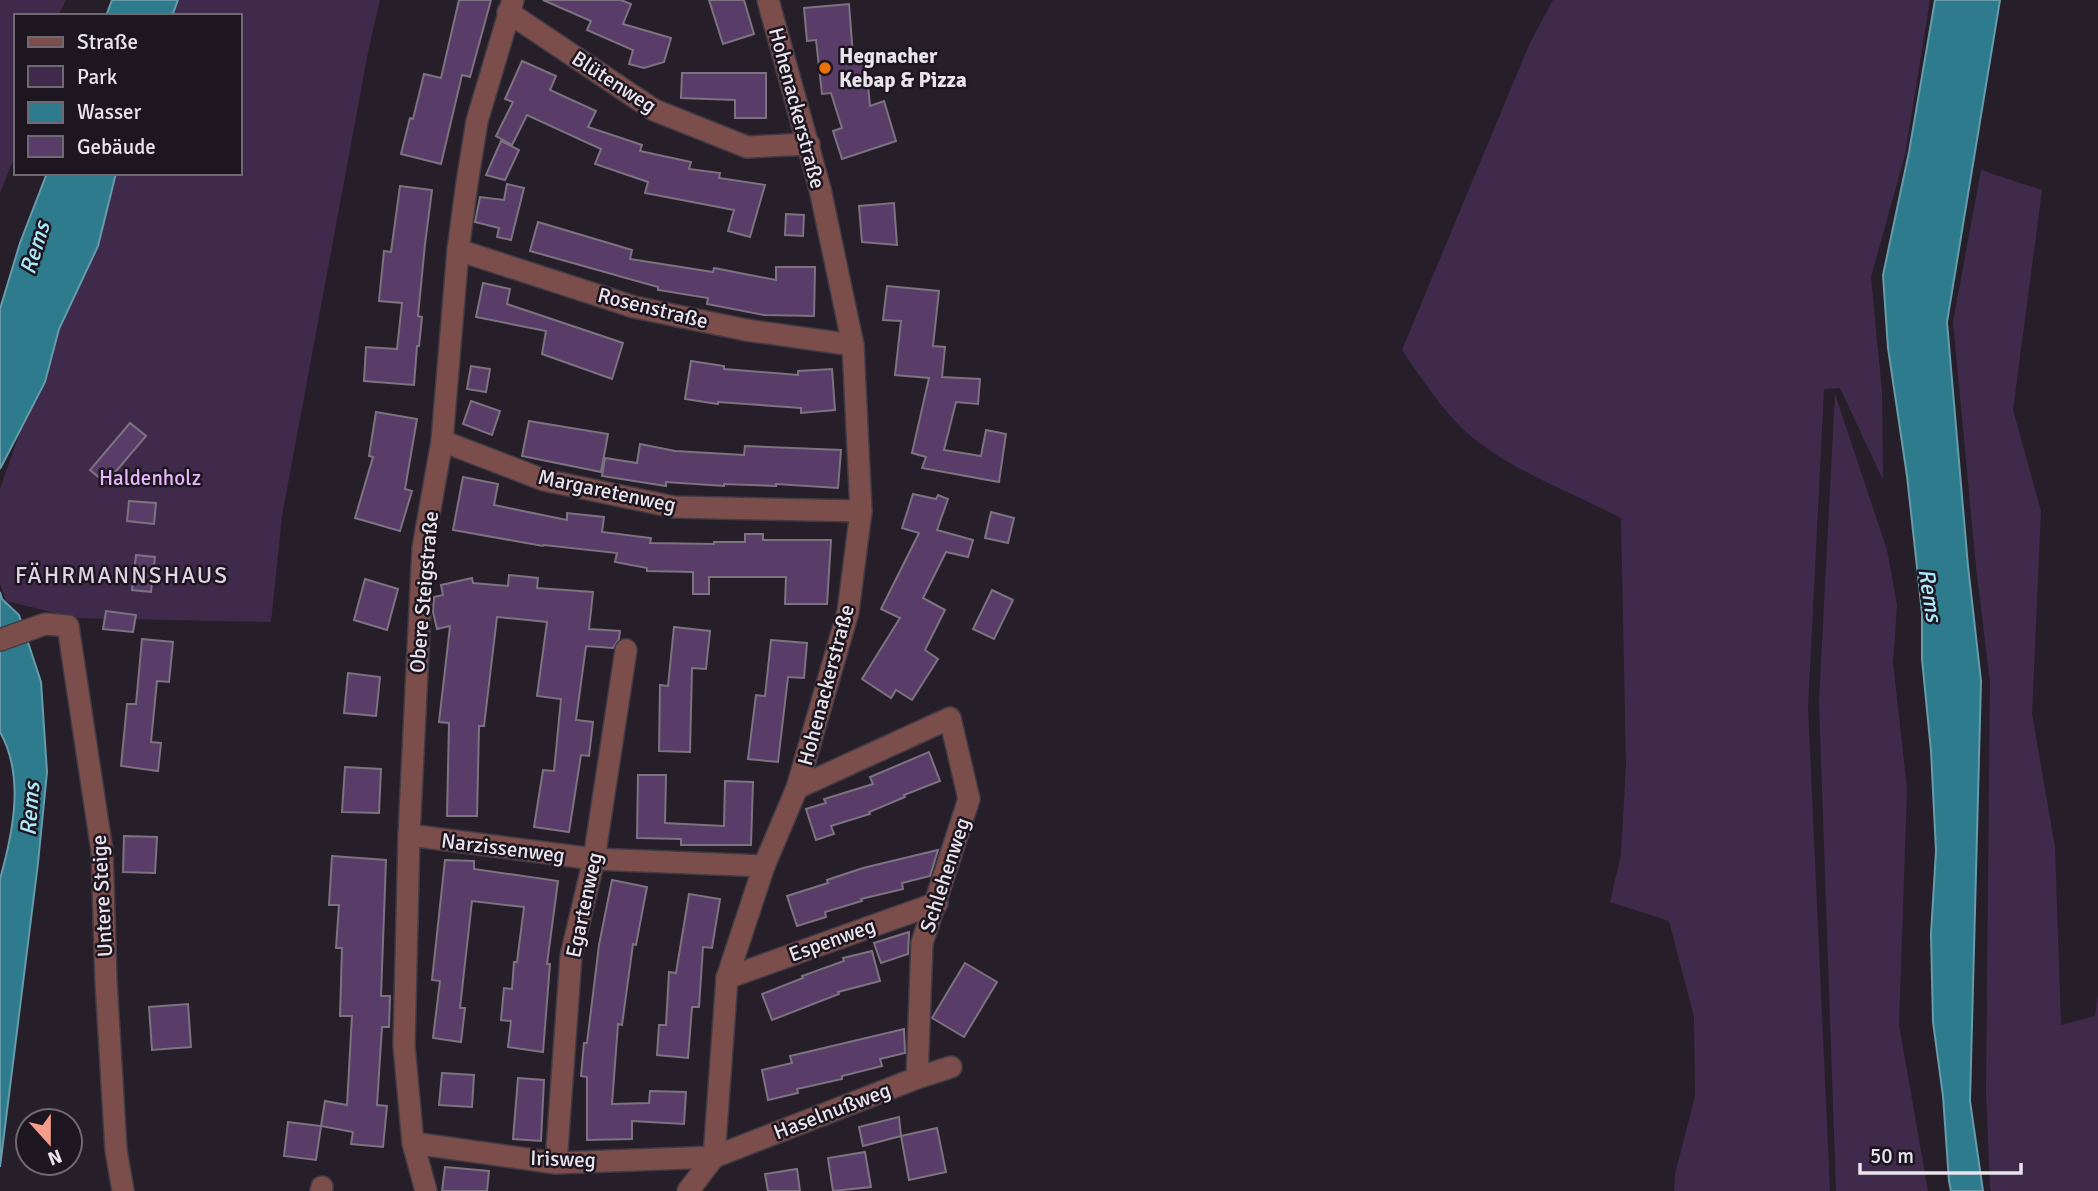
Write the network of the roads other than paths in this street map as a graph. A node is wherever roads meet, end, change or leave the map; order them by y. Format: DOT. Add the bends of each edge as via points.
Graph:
graph roads {
  1 [pos="768,0"];
  2 [pos="510,6"];
  3 [pos="809,144"];
  4 [pos="458,250"];
  5 [pos="853,345"];
  6 [pos="442,441"];
  7 [pos="861,511"];
  8 [pos="0,640"];
  9 [pos="626,650"];
  10 [pos="797,788"];
  11 [pos="409,835"];
  12 [pos="594,859"];
  13 [pos="764,866"];
  14 [pos="937,903"];
  15 [pos="727,978"];
  16 [pos="951,1067"];
  17 [pos="917,1078"];
  18 [pos="413,1143"];
  19 [pos="714,1157"];
  20 [pos="556,1163"];
  21 [pos="123,1191"];
  22 [pos="426,1191"];
  23 [pos="688,1191"];
  1 -- 3 [label="street, Hohenackerstraße"];
  2 -- 3 [label="street, Blütenweg" via="654,110 747,147"];
  2 -- 4 [label="street, Obere Steigstraße" via="477,121"];
  3 -- 5 [label="street, Hohenackerstraße"];
  4 -- 5 [label="street, Rosenstraße" via="634,307 746,330"];
  4 -- 6 [label="street, Obere Steigstraße"];
  5 -- 7 [label="street, Hohenackerstraße"];
  6 -- 7 [label="street, Margaretenweg" via="544,480 674,507"];
  6 -- 11 [label="street, Obere Steigstraße" via="423,548"];
  7 -- 10 [label="street, Hohenackerstraße" via="848,612"];
  8 -- 21 [label="street, Untere Steige" via="45,624 68,626 102,851 115,1137"];
  9 -- 12 [label="street, Egartenweg"];
  10 -- 13 [label="street, Hohenackerstraße"];
  10 -- 14 [label="street, Schlehenweg" via="950,718 970,799"];
  11 -- 12 [label="street, Narzissenweg"];
  11 -- 18 [label="street, Obere Steigstraße" via="404,1046"];
  12 -- 13 [label="street, Narzissenweg"];
  12 -- 20 [label="street, Egartenweg" via="571,956"];
  13 -- 15 [label="street, Hohenackerstraße"];
  14 -- 15 [label="street, Espenweg"];
  14 -- 17 [label="street, Schlehenweg" via="922,943"];
  15 -- 19 [label="street, Hohenackerstraße"];
  16 -- 17 [label="street, Haselnußweg"];
  17 -- 19 [label="street, Haselnußweg"];
  18 -- 20 [label="street, Irisweg"];
  18 -- 22 [label="street, Obere Steigstraße"];
  19 -- 20 [label="street, Irisweg"];
  19 -- 23 [label="street"];
}
